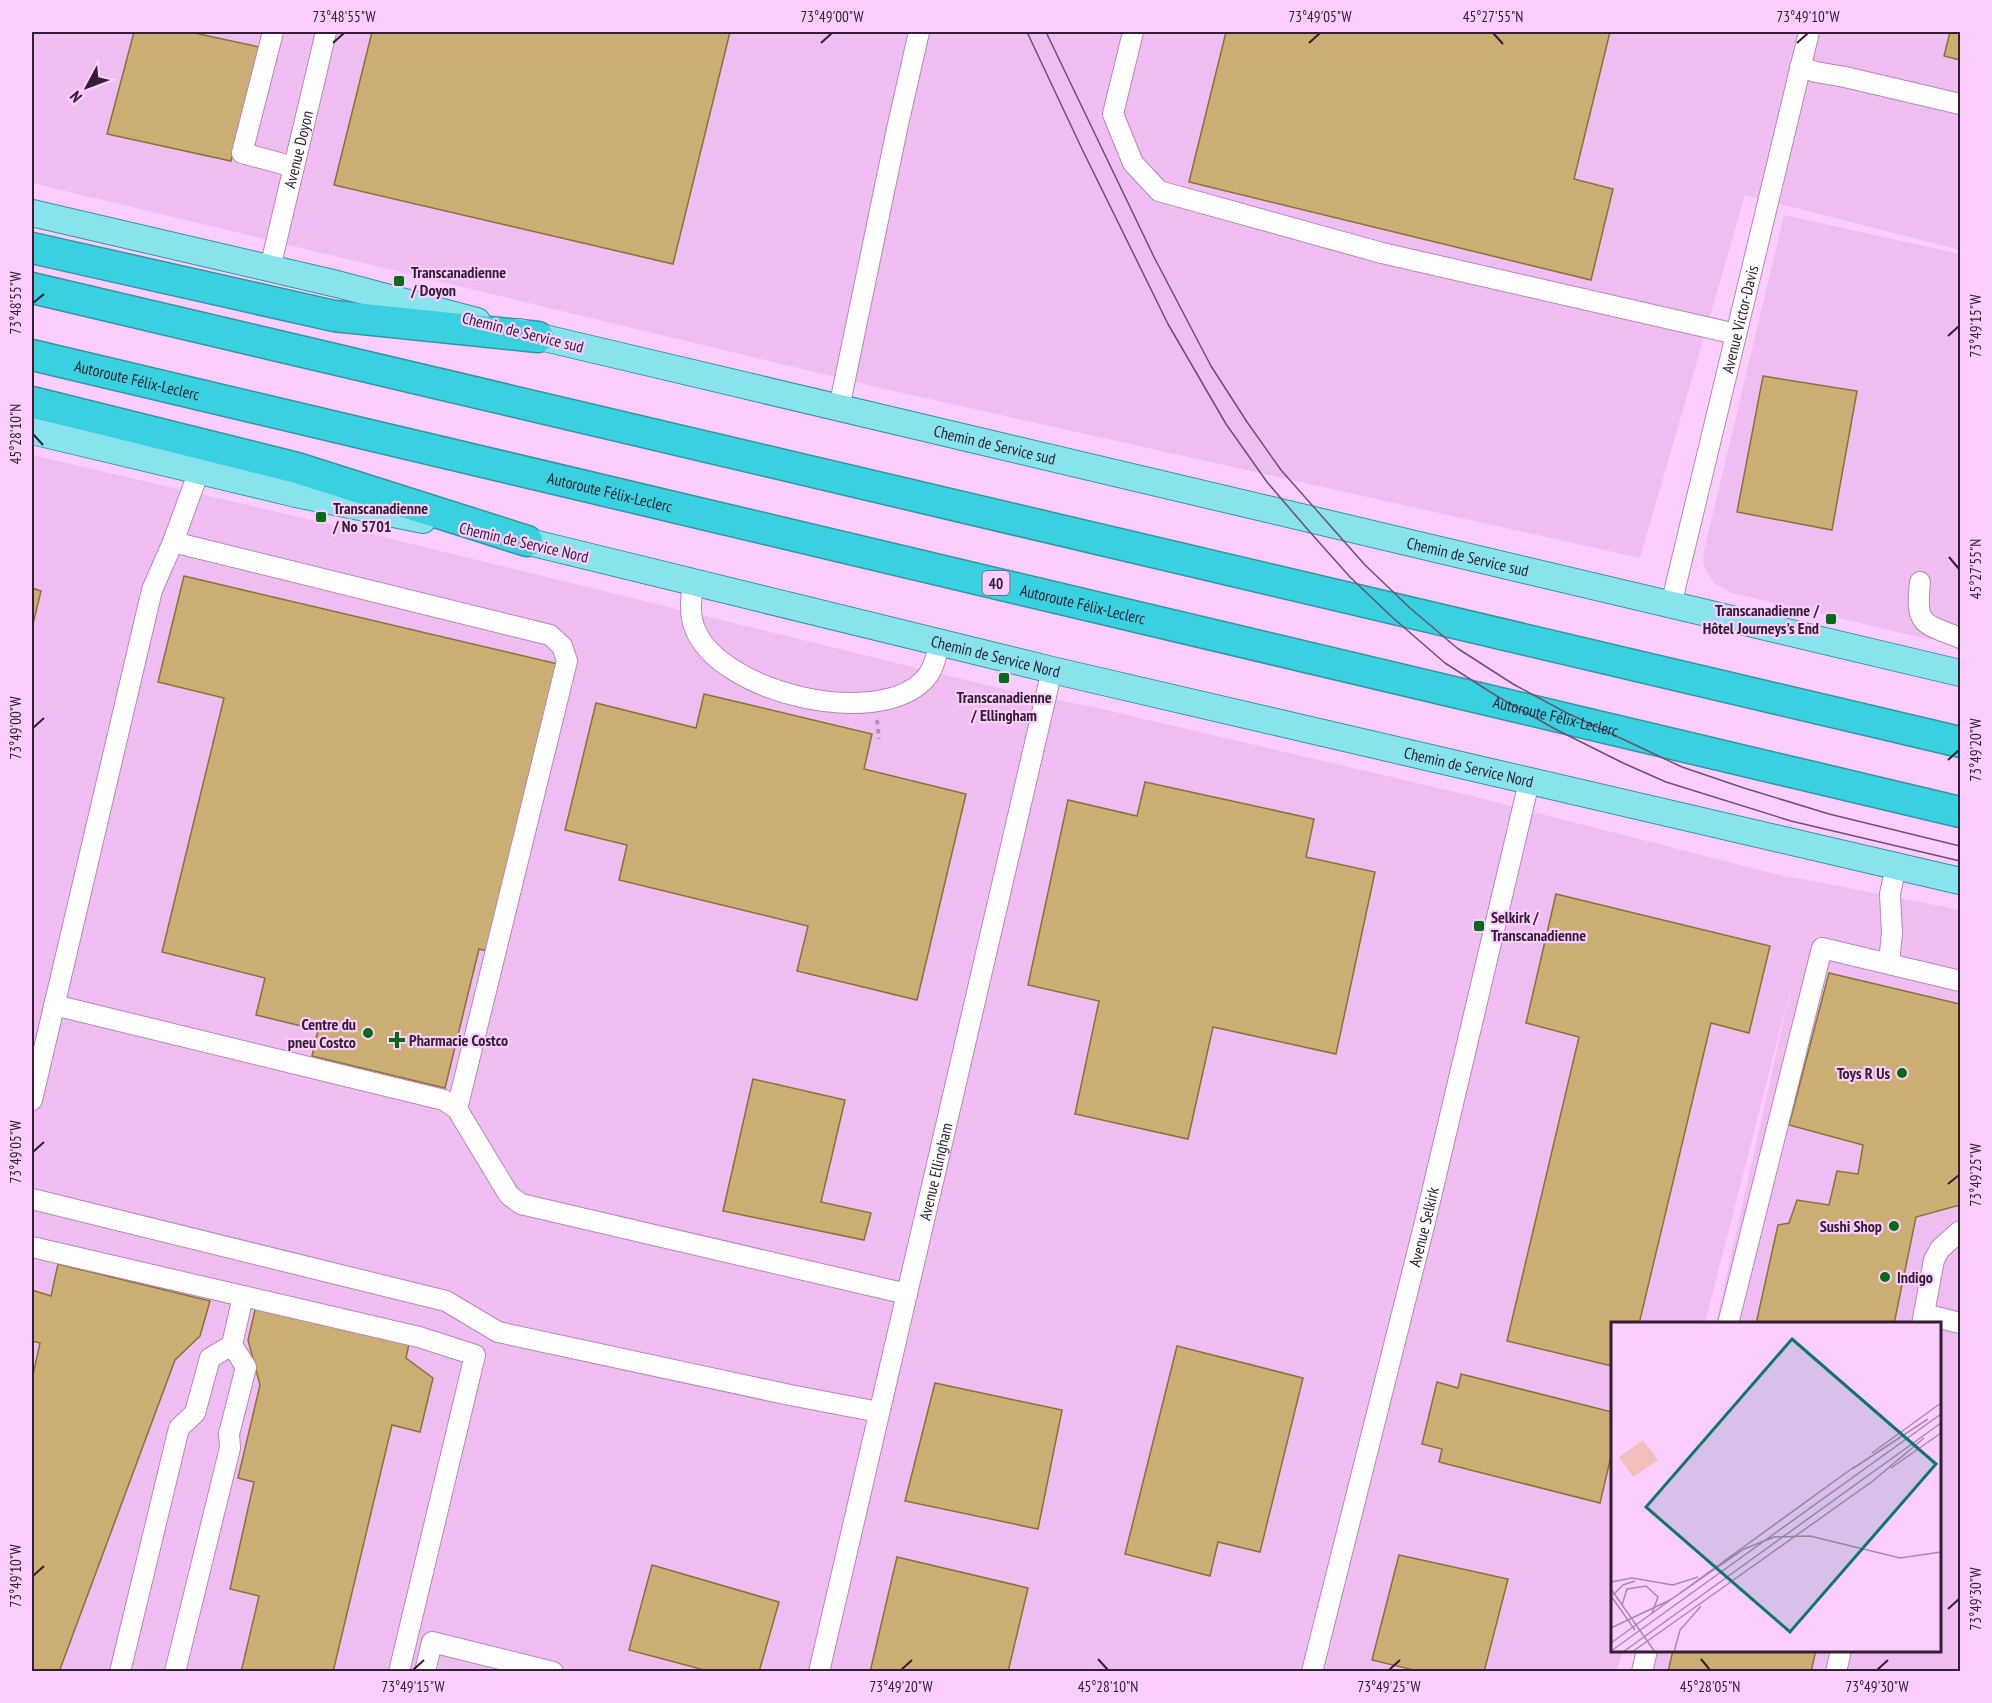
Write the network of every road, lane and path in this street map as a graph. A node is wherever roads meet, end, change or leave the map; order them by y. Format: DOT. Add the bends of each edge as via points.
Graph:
graph roads {
  1 [pos="273,32"];
  2 [pos="327,32"];
  3 [pos="920,32"];
  4 [pos="1133,32"];
  5 [pos="1809,32"];
  6 [pos="1800,67"];
  7 [pos="1960,104"];
  8 [pos="294,167"];
  9 [pos="32,213"];
  10 [pos="32,248"];
  11 [pos="270,268"];
  12 [pos="32,288"];
  13 [pos="1736,334"];
  14 [pos="538,337"];
  15 [pos="32,355"];
  16 [pos="32,402"];
  17 [pos="838,408"];
  18 [pos="32,431"];
  19 [pos="199,471"];
  20 [pos="526,541"];
  21 [pos="173,542"];
  22 [pos="1920,582"];
  23 [pos="693,583"];
  24 [pos="1671,605"];
  25 [pos="1960,638"];
  26 [pos="940,642"];
  27 [pos="1052,670"];
  28 [pos="1960,673"];
  29 [pos="876,725"];
  30 [pos="879,739"];
  31 [pos="1960,742"];
  32 [pos="1530,782"];
  33 [pos="1960,812"];
  34 [pos="1896,866"];
  35 [pos="1960,880"];
  36 [pos="1888,963"];
  37 [pos="1960,981"];
  38 [pos="54,1005"];
  39 [pos="32,1100"];
  40 [pos="457,1109"];
  41 [pos="32,1199"];
  42 [pos="1960,1231"];
  43 [pos="32,1247"];
  44 [pos="907,1294"];
  45 [pos="243,1296"];
  46 [pos="1923,1319"];
  47 [pos="1728,1322"];
  48 [pos="1960,1323"];
  49 [pos="232,1345"];
  50 [pos="879,1412"];
  51 [pos="1647,1652"];
  52 [pos="1841,1652"];
  53 [pos="120,1671"];
  54 [pos="175,1671"];
  55 [pos="399,1671"];
  56 [pos="425,1671"];
  57 [pos="553,1671"];
  58 [pos="819,1671"];
  59 [pos="1312,1671"];
  60 [pos="1642,1671"];
  61 [pos="1836,1671"];
  1 -- 8 [label="street" via="242,153"];
  2 -- 8 [label="street, Avenue Doyon"];
  3 -- 17 [label="street"];
  4 -- 13 [label="street" via="1113,114 1133,163 1159,191 1383,253"];
  5 -- 6 [label="street, Avenue Victor-Davis"];
  6 -- 7 [label="street"];
  6 -- 13 [label="street, Avenue Victor-Davis"];
  8 -- 11 [label="street, Avenue Doyon"];
  9 -- 11 [label="main road, Chemin de Service sud"];
  10 -- 14 [label="highway" via="334,316"];
  11 -- 14 [label="main road, Chemin de Service sud"];
  12 -- 31 [label="highway"];
  13 -- 24 [label="street, Avenue Victor-Davis"];
  14 -- 17 [label="main road, Chemin de Service sud"];
  15 -- 33 [label="highway, Autoroute Félix-Leclerc / 40"];
  16 -- 20 [label="highway" via="297,468"];
  17 -- 24 [label="main road, Chemin de Service sud"];
  18 -- 19 [label="main road, Chemin de Service Nord"];
  19 -- 20 [label="main road, Chemin de Service Nord"];
  19 -- 21 [label="street"];
  20 -- 23 [label="main road, Chemin de Service Nord"];
  21 -- 38 [label="street" via="152,590"];
  21 -- 40 [label="street" via="550,635 562,646 567,661"];
  22 -- 25 [label="street" via="1918,608 1922,620"];
  23 -- 26 [label="main road, Chemin de Service Nord"];
  23 -- 26 [label="street" via="690,607 696,630 716,657 764,685 805,698 858,703 904,693 931,670"];
  24 -- 28 [label="main road, Chemin de Service sud"];
  26 -- 27 [label="main road, Chemin de Service Nord"];
  27 -- 32 [label="main road, Chemin de Service Nord"];
  27 -- 44 [label="street, Avenue Ellingham"];
  29 -- 30 [label="path"];
  32 -- 34 [label="main road, Chemin de Service Nord"];
  32 -- 59 [label="street, Avenue Selkirk"];
  34 -- 35 [label="main road, Chemin de Service Nord"];
  34 -- 36 [label="street" via="1890,894 1892,933"];
  36 -- 37 [label="street"];
  36 -- 47 [label="street" via="1822,948"];
  38 -- 39 [label="street"];
  38 -- 40 [label="street" via="444,1100"];
  40 -- 44 [label="street" via="509,1195 521,1204"];
  41 -- 50 [label="street" via="446,1301 498,1332"];
  42 -- 46 [label="street" via="1934,1260"];
  43 -- 45 [label="street"];
  44 -- 50 [label="street, Avenue Ellingham"];
  45 -- 49 [label="street"];
  45 -- 55 [label="street" via="419,1337 476,1355"];
  46 -- 48 [label="street"];
  49 -- 53 [label="street" via="210,1358 195,1413 179,1428"];
  49 -- 54 [label="street" via="246,1367"];
  50 -- 58 [label="street, Avenue Ellingham"];
  51 -- 60 [label="street"];
  52 -- 61 [label="street"];
  56 -- 57 [label="street" via="432,1642"];
}
